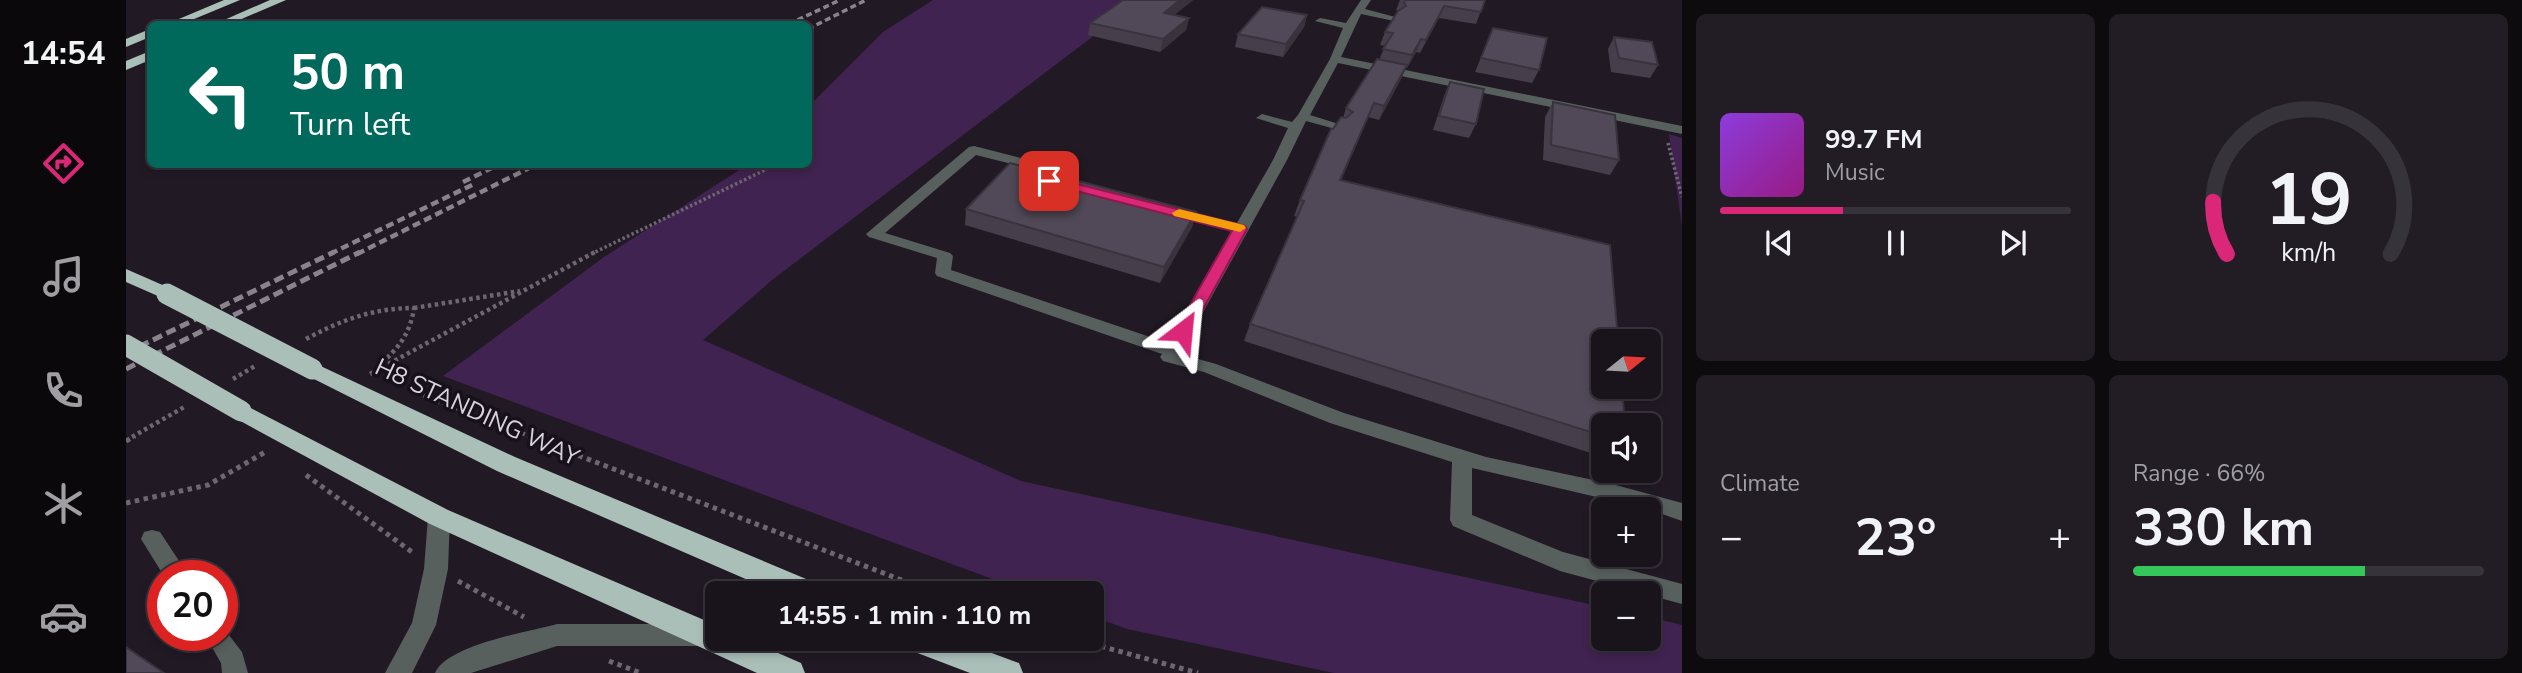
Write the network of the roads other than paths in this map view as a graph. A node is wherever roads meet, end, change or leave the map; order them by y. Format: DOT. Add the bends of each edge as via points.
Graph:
graph roads {
  1 [pos="234,0"];
  2 [pos="280,0"];
  3 [pos="1366,0"];
  4 [pos="1359,11"];
  5 [pos="1394,18"];
  6 [pos="181,21"];
  7 [pos="228,21"];
  8 [pos="1320,21"];
  9 [pos="1349,26"];
  10 [pos="147,34"];
  11 [pos="126,43"];
  12 [pos="147,56"];
  13 [pos="1335,59"];
  14 [pos="126,66"];
  15 [pos="1465,73"];
  16 [pos="1464,86"];
  17 [pos="1574,94"];
  18 [pos="1577,108"];
  19 [pos="1262,118"];
  20 [pos="1299,122"];
  21 [pos="1339,126"];
  22 [pos="1682,130"];
  23 [pos="1074,187"];
  24 [pos="1164,209"];
  25 [pos="1240,229"];
  26 [pos="126,275"];
  27 [pos="126,345"];
  28 [pos="1172,351"];
  29 [pos="1462,458"];
  30 [pos="1682,512"];
  31 [pos="439,517"];
  32 [pos="152,539"];
  33 [pos="166,560"];
  34 [pos="780,581"];
  35 [pos="1682,594"];
  36 [pos="705,634"];
  37 [pos="705,635"];
  38 [pos="227,651"];
  39 [pos="742,651"];
  40 [pos="950,651"];
  41 [pos="235,673"];
  42 [pos="398,673"];
  43 [pos="448,673"];
  44 [pos="790,673"];
  45 [pos="1009,673"];
  1 -- 6 [label="highway"];
  2 -- 7 [label="highway"];
  3 -- 4 [label="street"];
  4 -- 5 [label="street"];
  4 -- 9 [label="street"];
  8 -- 9 [label="street"];
  9 -- 13 [label="street"];
  10 -- 11 [label="highway"];
  12 -- 14 [label="highway"];
  13 -- 16 [label="street" via="1430,86"];
  13 -- 20 [label="street"];
  15 -- 16 [label="street"];
  16 -- 18 [label="street" via="1514,103"];
  17 -- 18 [label="street"];
  18 -- 22 [label="street"];
  19 -- 20 [label="street"];
  20 -- 21 [label="street"];
  20 -- 25 [label="street"];
  23 -- 28 [label="street" via="1049,181 1051,170 974,150 874,234 945,256 943,273"];
  24 -- 25 [label="street"];
  25 -- 28 [label="street"];
  26 -- 34 [label="highway, H8 STANDING WAY, bridge" via="506,464"];
  27 -- 31 [label="highway, bridge"];
  28 -- 29 [label="street" via="1169,357"];
  29 -- 30 [label="street"];
  29 -- 35 [label="street" via="1461,520 1560,561"];
  31 -- 36 [label="highway"];
  31 -- 42 [label="street" via="436,569 424,625"];
  32 -- 33 [label="street"];
  37 -- 43 [label="street" via="557,635 470,660"];
  38 -- 41 [label="street"];
  39 -- 44 [label="highway"];
  40 -- 45 [label="highway"];
}
